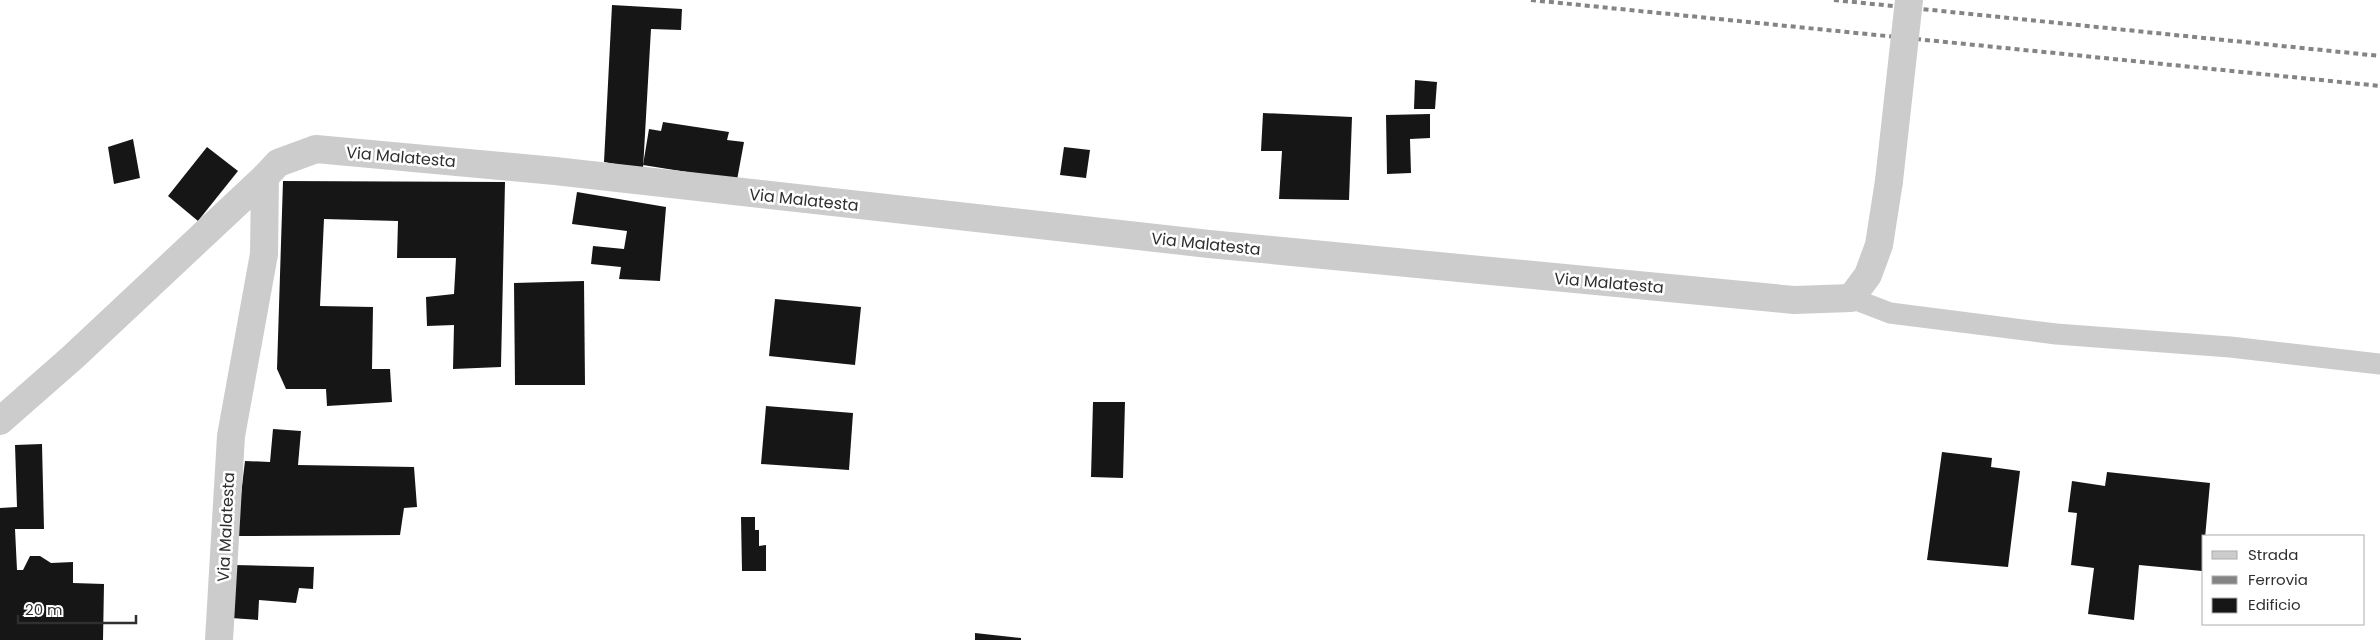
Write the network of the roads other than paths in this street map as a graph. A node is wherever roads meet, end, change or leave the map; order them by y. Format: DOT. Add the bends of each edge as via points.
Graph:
graph roads {
  1 [pos="1909,0"];
  2 [pos="265,177"];
  3 [pos="1851,298"];
  4 [pos="2380,364"];
  5 [pos="0,421"];
  6 [pos="219,640"];
  1 -- 3 [label="street, bridge" via="1890,181 1879,245 1868,275"];
  2 -- 3 [label="street, Via Malatesta" via="278,163 316,149 555,171 1350,259 1794,300"];
  2 -- 5 [label="street, Via Malatesta" via="74,357"];
  2 -- 6 [label="street, Via Malatesta" via="264,254 231,436"];
  3 -- 4 [label="lane" via="1890,313 2056,334"];
}
